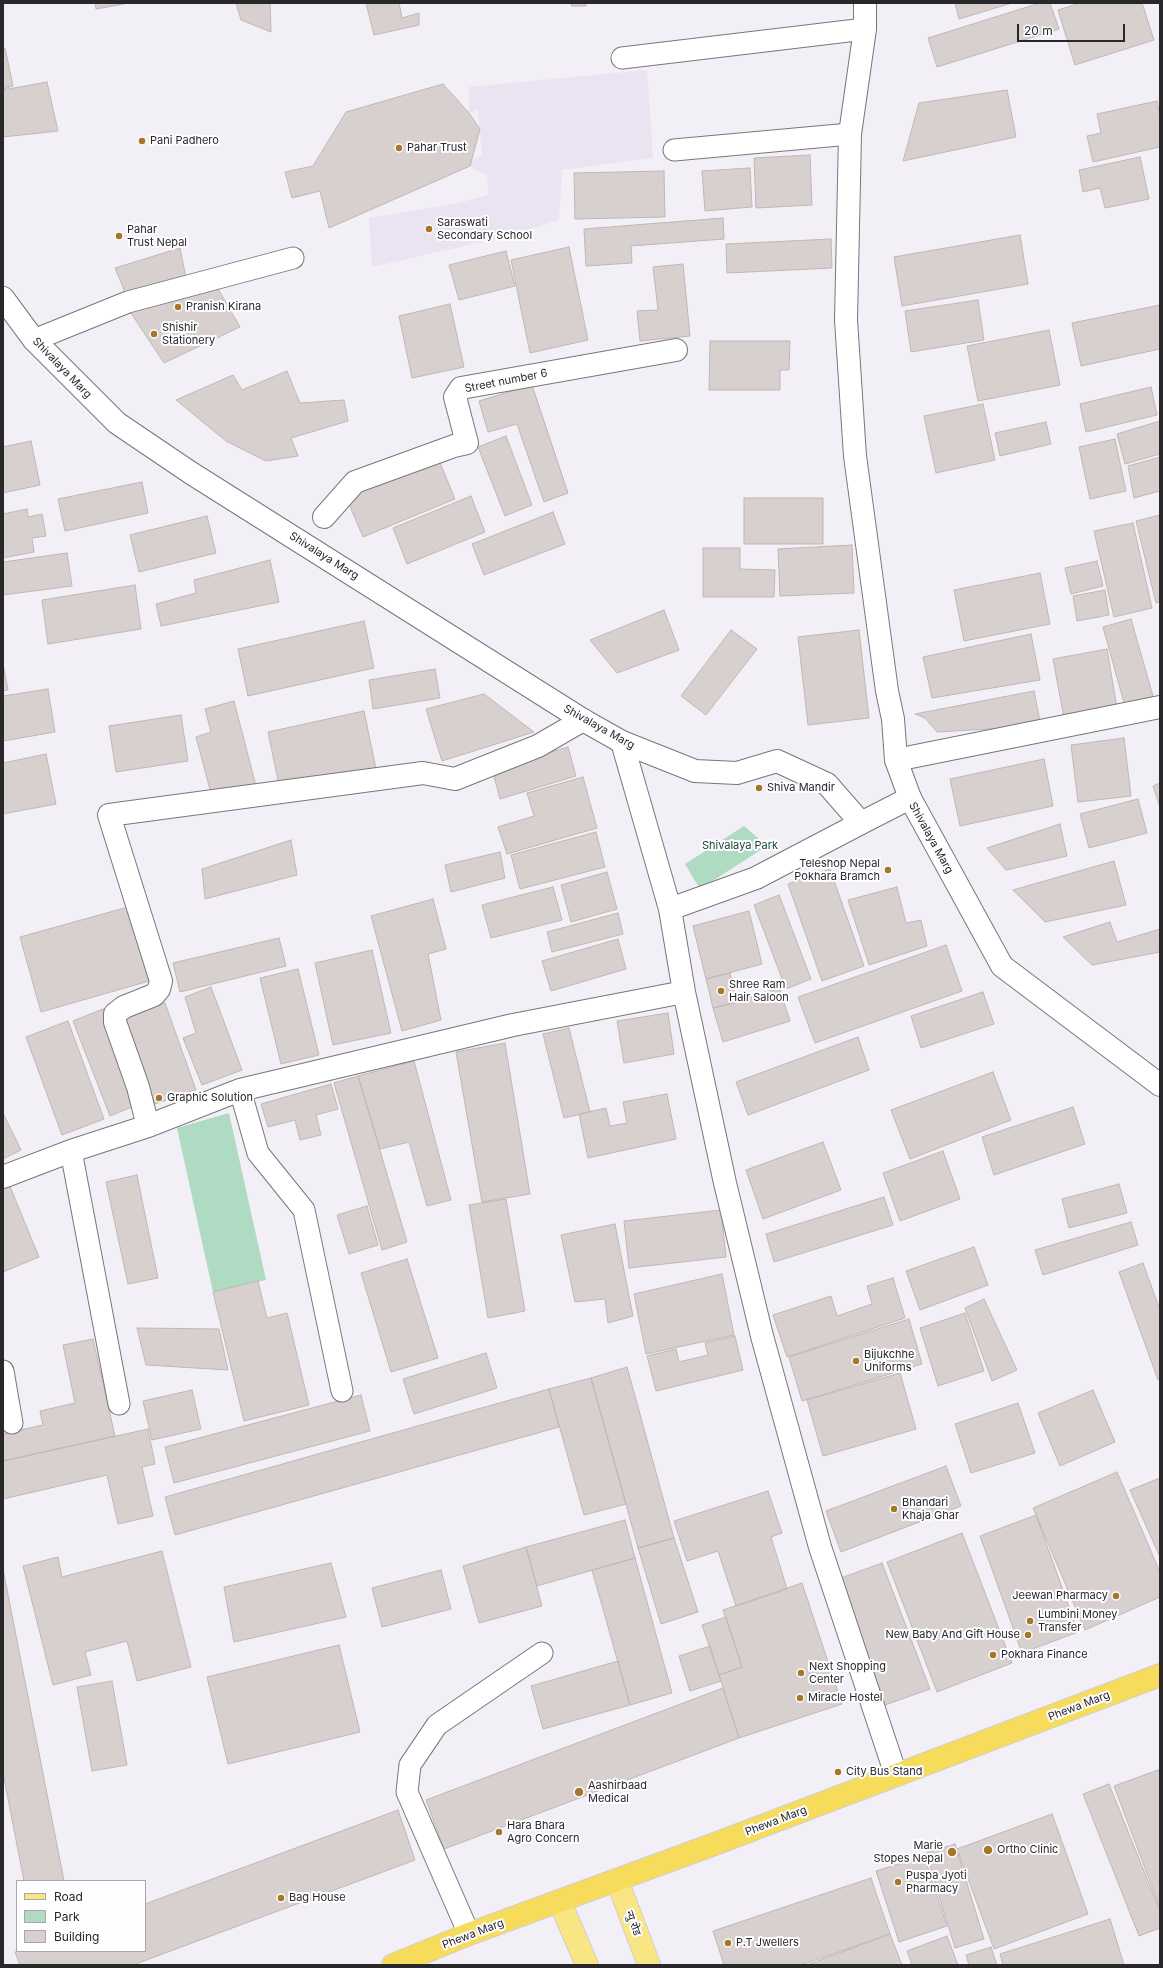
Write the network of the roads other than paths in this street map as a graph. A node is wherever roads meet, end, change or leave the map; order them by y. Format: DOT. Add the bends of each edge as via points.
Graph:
graph roads {
  1 [pos="865,3"];
  2 [pos="865,29"];
  3 [pos="622,58"];
  4 [pos="850,134"];
  5 [pos="674,150"];
  6 [pos="292,258"];
  7 [pos="3,298"];
  8 [pos="34,340"];
  9 [pos="676,350"];
  10 [pos="324,517"];
  11 [pos="1160,707"];
  12 [pos="583,720"];
  13 [pos="622,742"];
  14 [pos="896,760"];
  15 [pos="910,798"];
  16 [pos="861,823"];
  17 [pos="670,909"];
  18 [pos="684,992"];
  19 [pos="1160,1085"];
  20 [pos="240,1090"];
  21 [pos="148,1126"];
  22 [pos="71,1151"];
  23 [pos="3,1177"];
  24 [pos="3,1371"];
  25 [pos="342,1391"];
  26 [pos="118,1404"];
  27 [pos="12,1423"];
  28 [pos="542,1653"];
  29 [pos="1160,1675"];
  30 [pos="896,1775"];
  31 [pos="618,1880"];
  32 [pos="560,1902"];
  33 [pos="469,1934"];
  34 [pos="393,1965"];
  35 [pos="587,1965"];
  36 [pos="649,1965"];
  1 -- 2 [label="street"];
  2 -- 3 [label="lane"];
  2 -- 4 [label="street"];
  4 -- 5 [label="lane"];
  4 -- 14 [label="street" via="846,320 855,448 887,691 893,719"];
  6 -- 8 [label="lane" via="128,302"];
  7 -- 8 [label="street, Shivalaya Marg"];
  8 -- 12 [label="street, Shivalaya Marg" via="117,423 191,473"];
  9 -- 10 [label="street, Street number 6" via="461,388 454,397 467,443 355,482"];
  11 -- 14 [label="street"];
  12 -- 13 [label="street, Shivalaya Marg"];
  12 -- 21 [label="street" via="538,746 455,779 423,773 109,815 161,981 154,995 124,1007 115,1014 115,1022 138,1087"];
  13 -- 16 [label="street, Shivalaya Marg" via="695,771 737,773 777,761 827,784"];
  13 -- 17 [label="street"];
  14 -- 15 [label="street"];
  15 -- 16 [label="street, Shivalaya Marg"];
  15 -- 19 [label="street, Shivalaya Marg" via="1002,966"];
  16 -- 17 [label="street" via="756,878"];
  17 -- 18 [label="street"];
  18 -- 20 [label="street" via="513,1025"];
  18 -- 30 [label="street" via="725,1183 762,1336 820,1547"];
  20 -- 21 [label="street"];
  20 -- 25 [label="lane" via="258,1153 304,1210"];
  21 -- 22 [label="street"];
  22 -- 23 [label="street"];
  22 -- 26 [label="lane"];
  24 -- 27 [label="lane"];
  28 -- 33 [label="lane" via="437,1725 410,1765 407,1792"];
  29 -- 30 [label="highway, Phewa Marg"];
  30 -- 31 [label="highway, Phewa Marg"];
  31 -- 32 [label="highway, Phewa Marg"];
  31 -- 36 [label="main road, न्यु रोड"];
  32 -- 33 [label="highway, Phewa Marg"];
  32 -- 35 [label="main road"];
  33 -- 34 [label="highway, Phewa Marg"];
}
